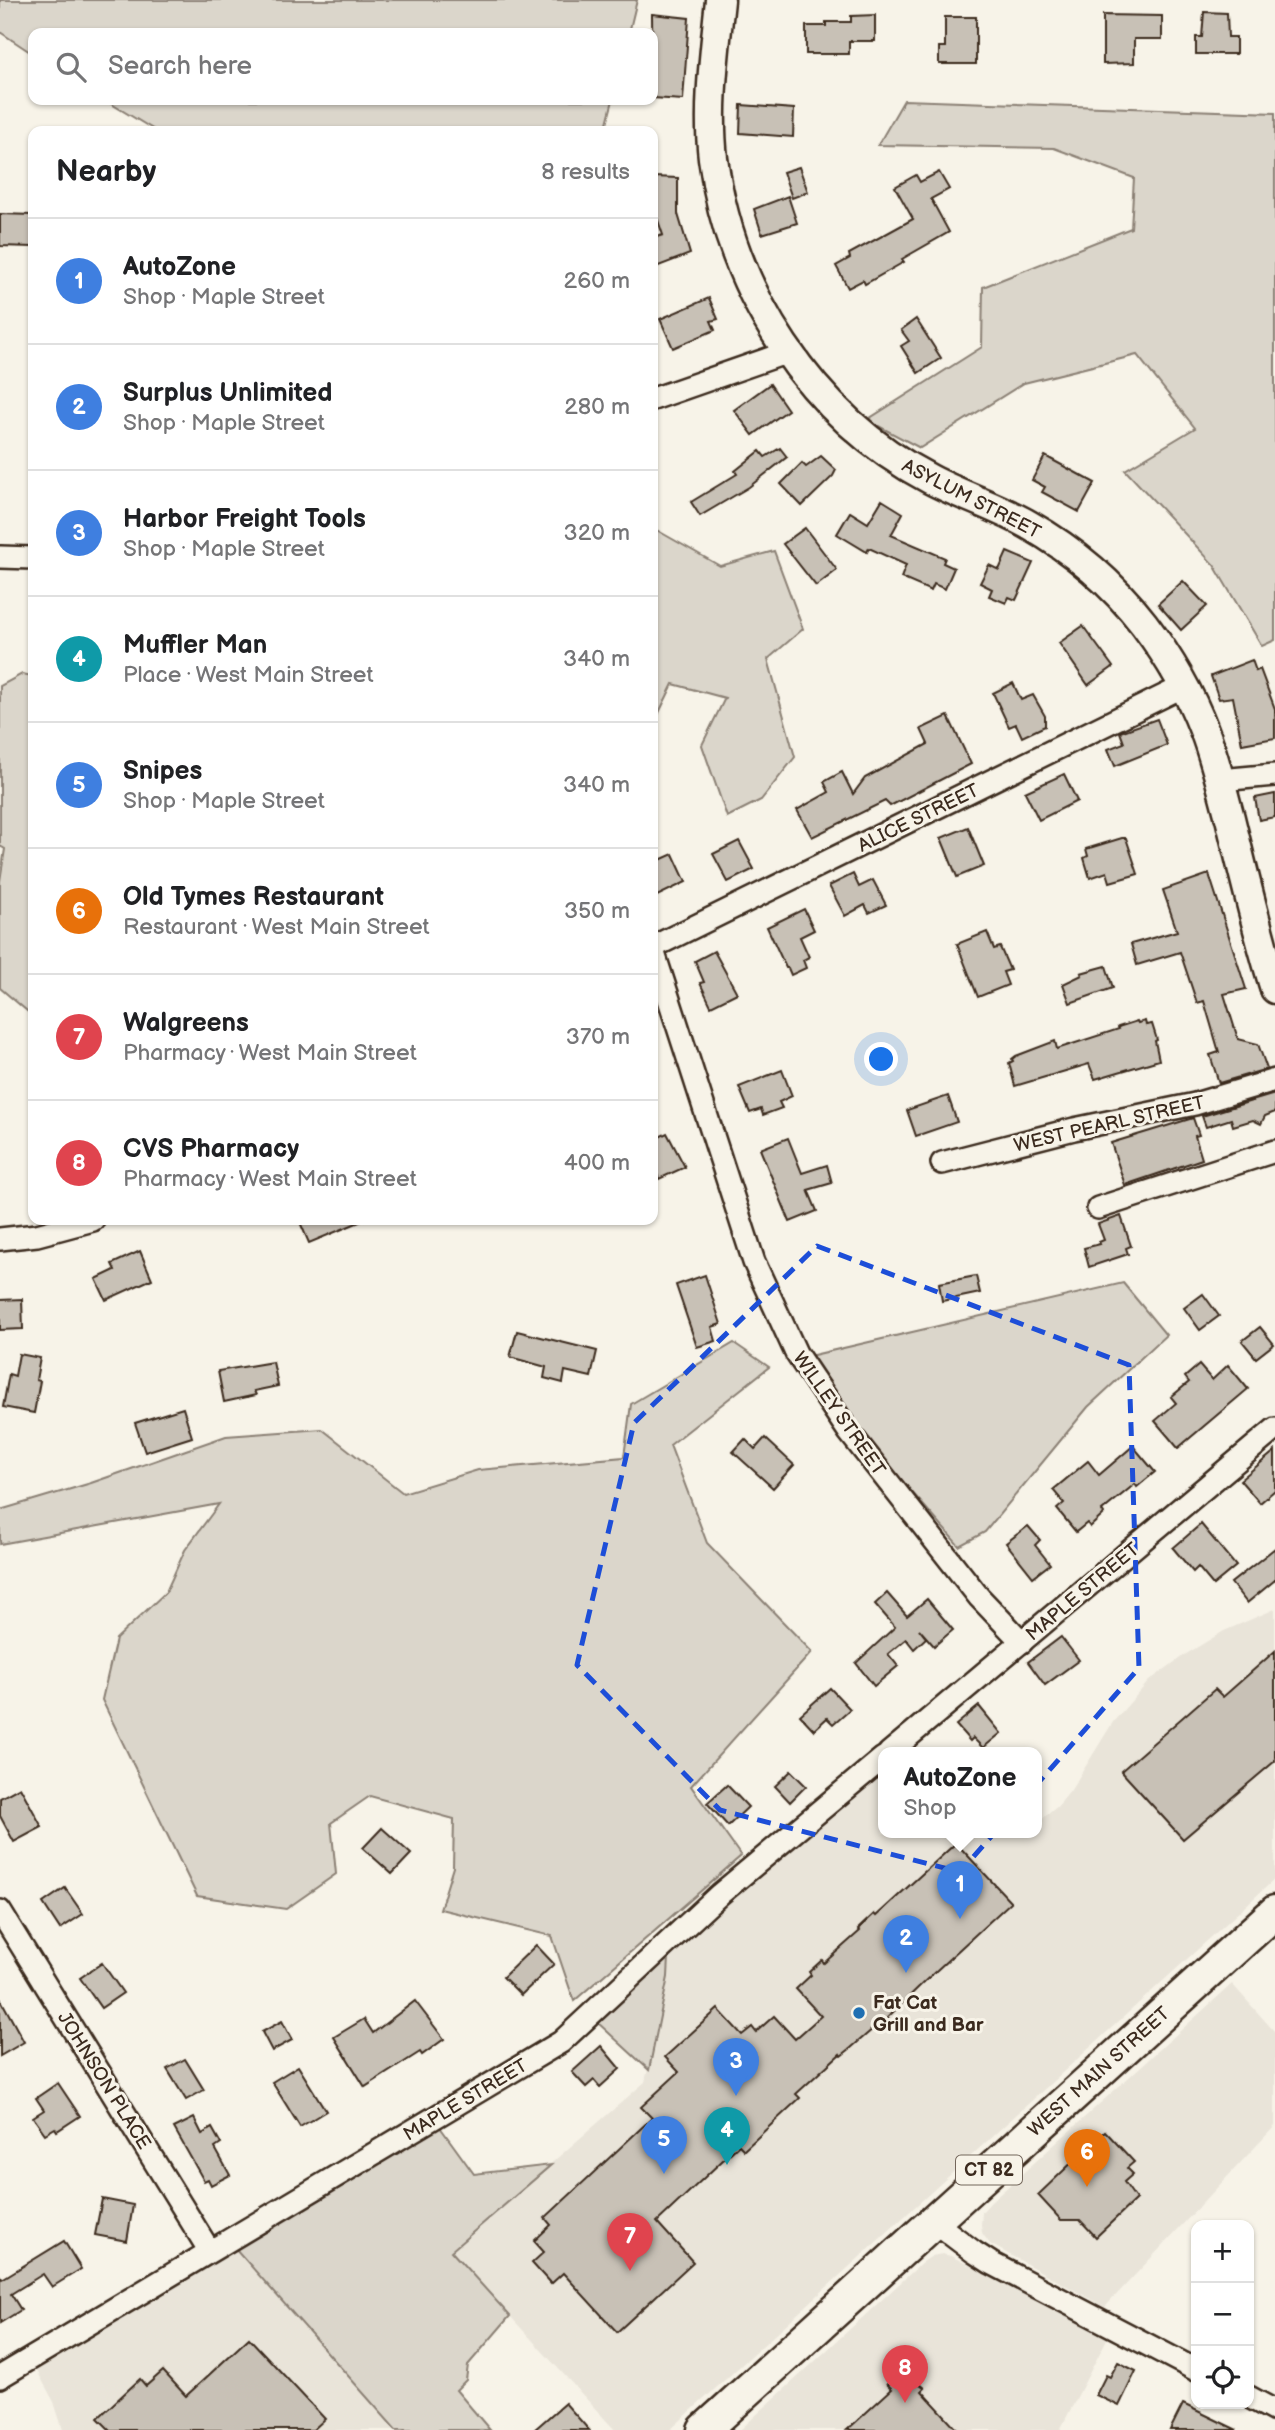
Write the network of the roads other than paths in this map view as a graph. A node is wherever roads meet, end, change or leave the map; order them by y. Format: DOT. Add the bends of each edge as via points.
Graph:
graph roads {
  1 [pos="720,0"];
  2 [pos="788,352"];
  3 [pos="658,397"];
  4 [pos="0,557"];
  5 [pos="28,558"];
  6 [pos="1184,686"];
  7 [pos="1275,775"];
  8 [pos="1220,780"];
  9 [pos="658,947"];
  10 [pos="658,964"];
  11 [pos="1275,989"];
  12 [pos="1275,1080"];
  13 [pos="1275,1151"];
  14 [pos="942,1163"];
  15 [pos="1098,1208"];
  16 [pos="74,1225"];
  17 [pos="0,1239"];
  18 [pos="1275,1429"];
  19 [pos="1022,1642"];
  20 [pos="896,1747"];
  21 [pos="878,1762"];
  22 [pos="0,1911"];
  23 [pos="1275,1912"];
  24 [pos="933,2221"];
  25 [pos="209,2250"];
  26 [pos="1191,2367"];
  27 [pos="0,2377"];
  28 [pos="1254,2400"];
  29 [pos="1275,2411"];
  30 [pos="704,2430"];
  1 -- 2 [label="street, ASYLUM STREET" via="712,80 715,168 739,262"];
  2 -- 3 [label="street"];
  2 -- 6 [label="street, ASYLUM STREET" via="841,412 893,458 1028,525 1094,571 1144,625"];
  4 -- 5 [label="street"];
  6 -- 8 [label="street, ASYLUM STREET" via="1205,730"];
  6 -- 9 [label="street, ALICE STREET"];
  7 -- 8 [label="street"];
  8 -- 11 [label="street, ASYLUM STREET"];
  10 -- 19 [label="street, WILLEY STREET" via="754,1262 796,1353 849,1432 979,1597"];
  12 -- 14 [label="street, WEST PEARL STREET" via="1195,1104"];
  13 -- 15 [label="street"];
  16 -- 17 [label="street"];
  18 -- 19 [label="street, MAPLE STREET"];
  19 -- 20 [label="street, MAPLE STREET"];
  21 -- 25 [label="street, MAPLE STREET" via="720,1894 561,2042"];
  22 -- 25 [label="street, JOHNSON PLACE"];
  23 -- 24 [label="main road, WEST MAIN STREET / CT 82"];
  24 -- 26 [label="street" via="983,2258"];
  24 -- 30 [label="main road, WEST MAIN STREET / CT 82"];
  25 -- 27 [label="street, MAPLE STREET"];
  28 -- 29 [label="street"];
}
